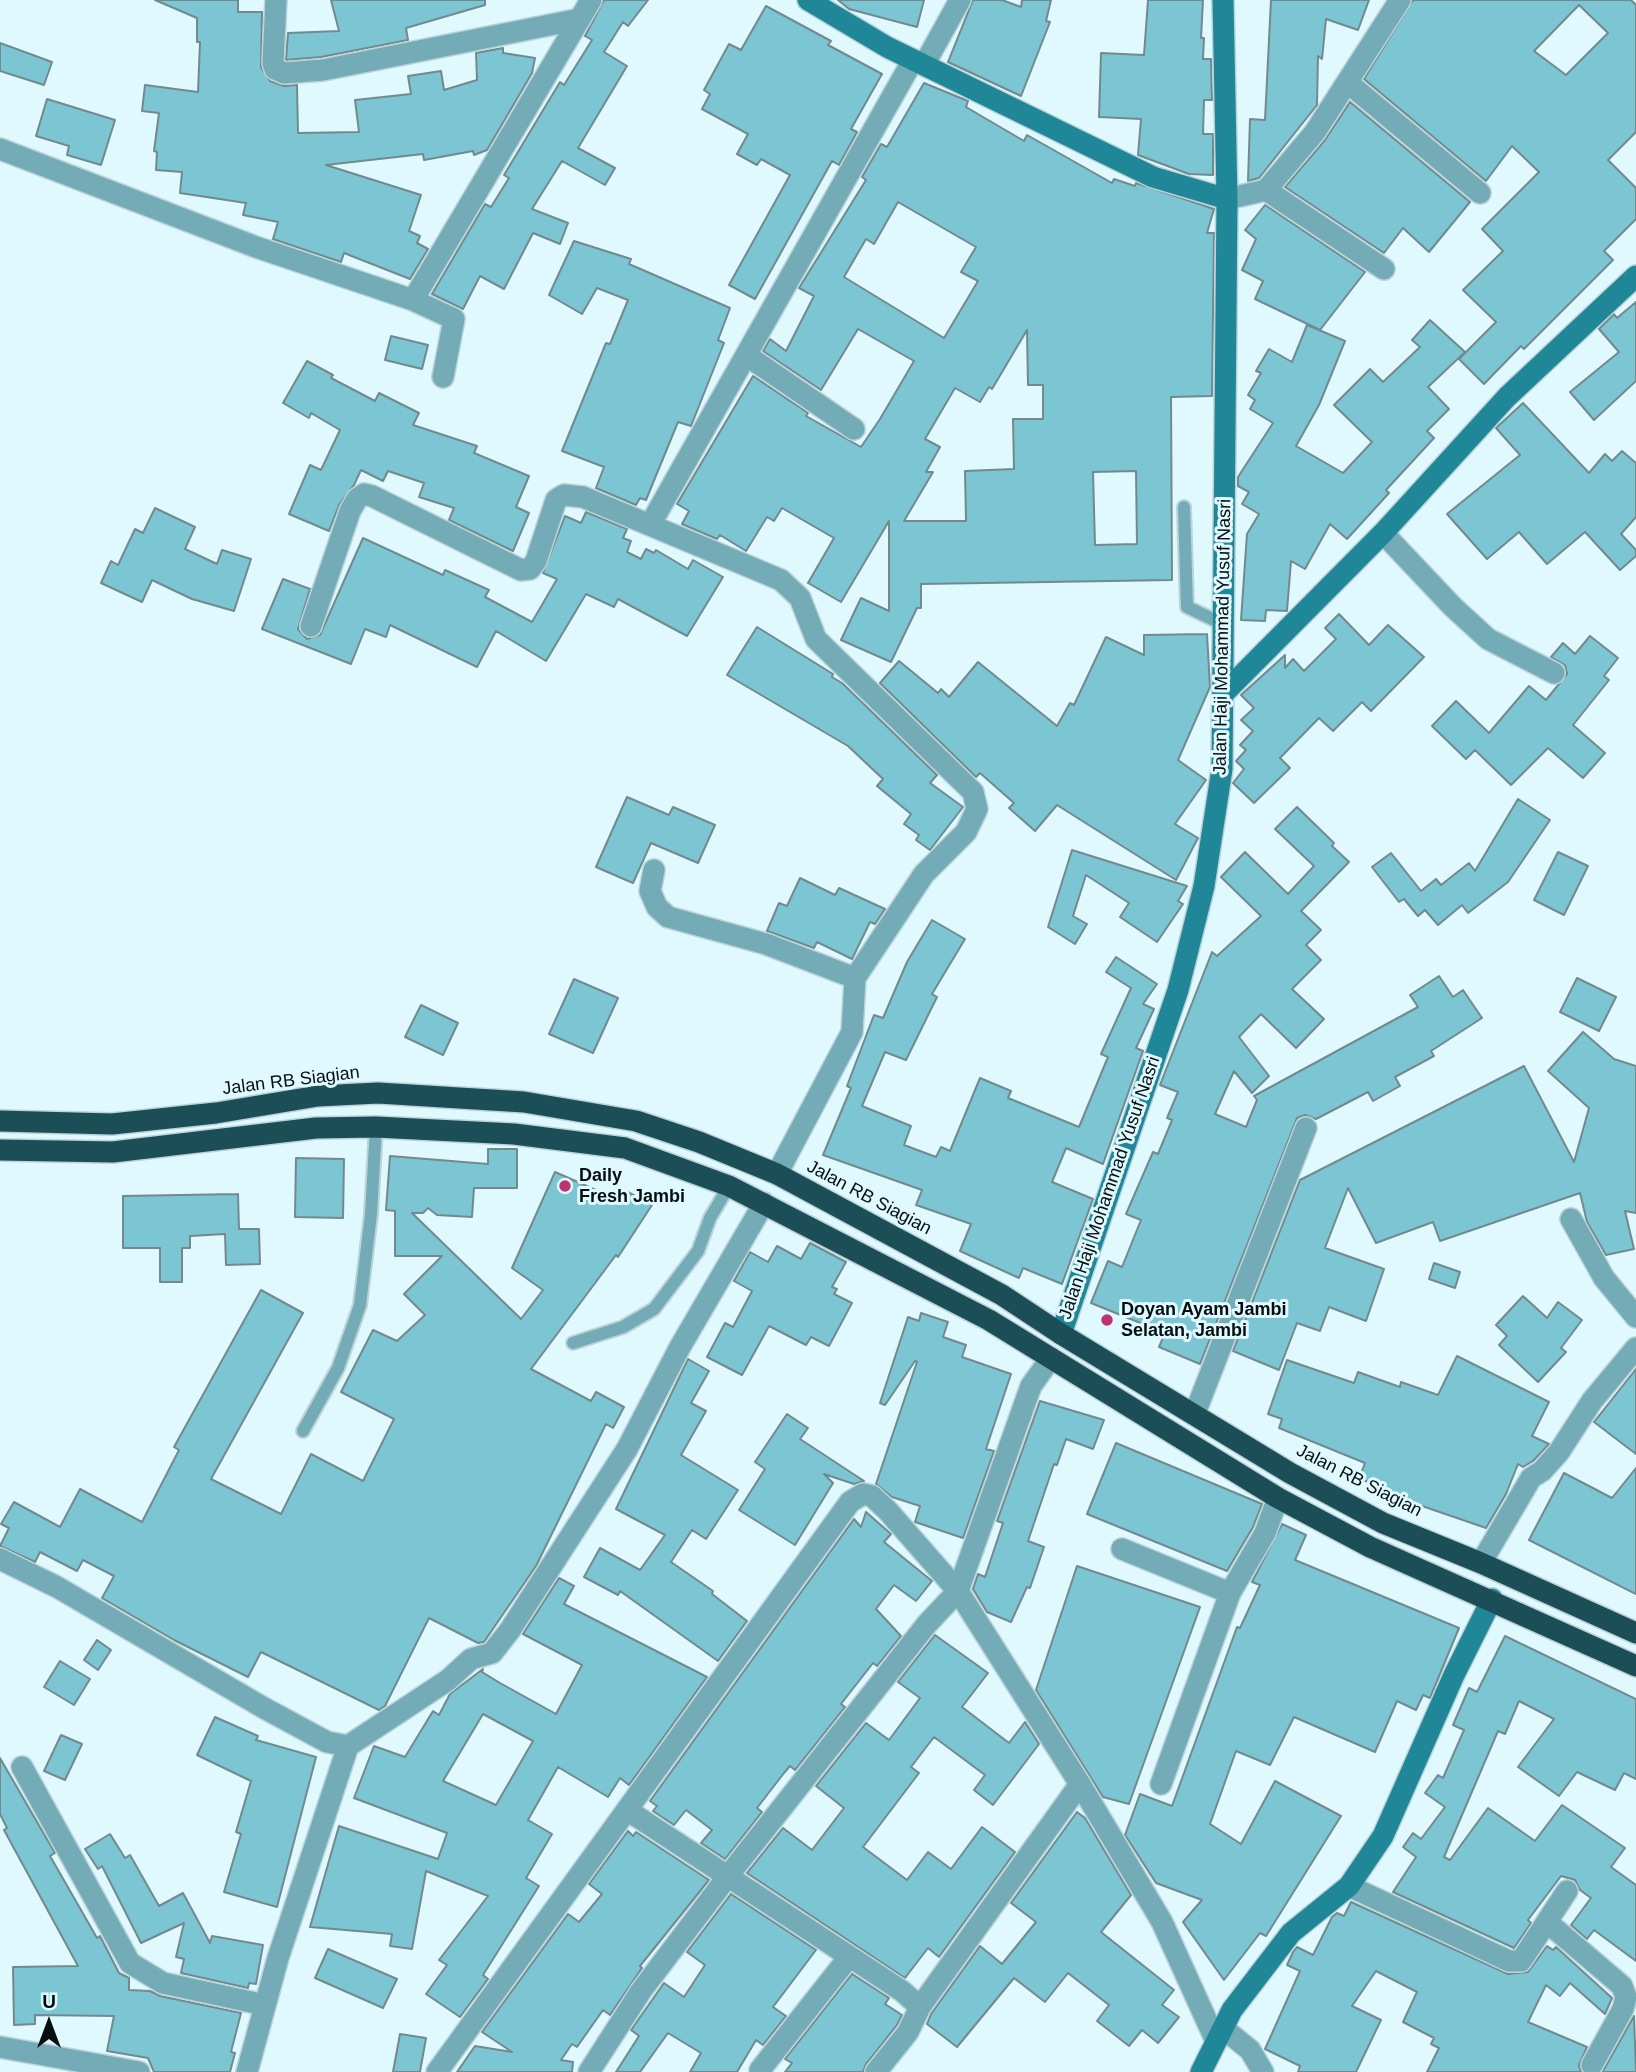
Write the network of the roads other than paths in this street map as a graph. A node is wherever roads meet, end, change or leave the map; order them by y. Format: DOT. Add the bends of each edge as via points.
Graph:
graph roads {
  1 [pos="276,0"];
  2 [pos="591,0"];
  3 [pos="808,0"];
  4 [pos="960,0"];
  5 [pos="1223,0"];
  6 [pos="1400,0"];
  7 [pos="580,19"];
  8 [pos="919,63"];
  9 [pos="1348,82"];
  10 [pos="0,149"];
  11 [pos="1266,190"];
  12 [pos="1480,193"];
  13 [pos="1227,199"];
  14 [pos="1384,270"];
  15 [pos="1636,276"];
  16 [pos="413,300"];
  17 [pos="747,355"];
  18 [pos="443,377"];
  19 [pos="854,429"];
  20 [pos="1184,507"];
  21 [pos="650,525"];
  22 [pos="1383,533"];
  23 [pos="1225,625"];
  24 [pos="311,626"];
  25 [pos="1554,673"];
  26 [pos="1225,692"];
  27 [pos="654,870"];
  28 [pos="855,978"];
  29 [pos="7,1121"];
  30 [pos="112,1124"];
  31 [pos="376,1127"];
  32 [pos="1306,1128"];
  33 [pos="7,1150"];
  34 [pos="113,1153"];
  35 [pos="777,1174"];
  36 [pos="729,1186"];
  37 [pos="764,1203"];
  38 [pos="1571,1219"];
  39 [pos="1636,1317"];
  40 [pos="1060,1334"];
  41 [pos="573,1343"];
  42 [pos="1636,1348"];
  43 [pos="1051,1358"];
  44 [pos="1195,1413"];
  45 [pos="303,1432"];
  46 [pos="1278,1498"];
  47 [pos="1122,1549"];
  48 [pos="0,1559"];
  49 [pos="1481,1563"];
  50 [pos="958,1591"];
  51 [pos="1230,1593"];
  52 [pos="1492,1599"];
  53 [pos="1636,1633"];
  54 [pos="1636,1665"];
  55 [pos="348,1746"];
  56 [pos="22,1767"];
  57 [pos="1080,1784"];
  58 [pos="1161,1784"];
  59 [pos="627,1810"];
  60 [pos="728,1876"];
  61 [pos="1349,1886"];
  62 [pos="1567,1891"];
  63 [pos="1547,1922"];
  64 [pos="849,1957"];
  65 [pos="265,2005"];
  66 [pos="920,2007"];
  67 [pos="1629,2012"];
  68 [pos="1219,2034"];
  69 [pos="0,2047"];
  70 [pos="1592,2065"];
  71 [pos="760,2070"];
  72 [pos="130,2071"];
  73 [pos="247,2072"];
  74 [pos="437,2072"];
  75 [pos="589,2072"];
  76 [pos="876,2072"];
  77 [pos="1201,2072"];
  78 [pos="1263,2072"];
  1 -- 7 [label="street" via="273,63 284,73 335,68"];
  2 -- 7 [label="street"];
  3 -- 8 [label="street"];
  4 -- 8 [label="street"];
  5 -- 13 [label="street, Jalan Haji Mohammad Yusuf Nasri"];
  6 -- 9 [label="street"];
  7 -- 16 [label="street"];
  8 -- 13 [label="street" via="1153,177"];
  8 -- 17 [label="street"];
  9 -- 11 [label="street" via="1315,132"];
  9 -- 12 [label="street"];
  10 -- 16 [label="street" via="243,242"];
  11 -- 13 [label="street"];
  11 -- 14 [label="street"];
  13 -- 23 [label="street, Jalan Haji Mohammad Yusuf Nasri"];
  15 -- 22 [label="street" via="1507,397"];
  16 -- 18 [label="street" via="454,319"];
  17 -- 19 [label="street"];
  17 -- 21 [label="street"];
  20 -- 23 [label="lane" via="1187,607"];
  21 -- 24 [label="street" via="583,497 564,495 556,500 536,561 530,569 521,570 364,494 350,511"];
  21 -- 28 [label="street" via="780,580 800,598 816,639 972,793 976,809 966,832 924,874"];
  22 -- 25 [label="street" via="1488,639"];
  22 -- 26 [label="street"];
  23 -- 26 [label="street, Jalan Haji Mohammad Yusuf Nasri"];
  26 -- 40 [label="street, Jalan Haji Mohammad Yusuf Nasri" via="1222,769 1204,886 1178,990"];
  27 -- 28 [label="street" via="650,891 668,917 766,944"];
  28 -- 35 [label="street" via="852,1031"];
  29 -- 30 [label="highway, Jalan RB Siagian"];
  30 -- 34 [label="highway"];
  30 -- 35 [label="highway, Jalan RB Siagian" via="378,1093 524,1102 636,1121"];
  31 -- 34 [label="highway" via="316,1128"];
  31 -- 36 [label="highway" via="513,1134 625,1148"];
  31 -- 45 [label="lane" via="360,1305 338,1368"];
  32 -- 44 [label="street"];
  33 -- 34 [label="highway"];
  35 -- 40 [label="highway, Jalan RB Siagian" via="1002,1295"];
  36 -- 37 [label="highway"];
  36 -- 41 [label="lane" via="698,1251 654,1309 623,1327"];
  37 -- 43 [label="highway" via="989,1320"];
  37 -- 55 [label="street" via="680,1346 627,1450 510,1630 492,1653 471,1659 448,1680"];
  38 -- 39 [label="street" via="1604,1278"];
  40 -- 44 [label="highway, Jalan RB Siagian"];
  42 -- 49 [label="street" via="1592,1401 1559,1452 1531,1478"];
  43 -- 46 [label="highway"];
  43 -- 50 [label="street" via="1031,1386"];
  44 -- 49 [label="highway, Jalan RB Siagian" via="1383,1523"];
  46 -- 51 [label="street" via="1265,1533"];
  46 -- 52 [label="highway" via="1370,1547"];
  47 -- 51 [label="street"];
  48 -- 55 [label="street" via="327,1742"];
  49 -- 53 [label="highway, Jalan RB Siagian"];
  50 -- 57 [label="street"];
  50 -- 59 [label="street" via="888,1511 863,1494"];
  50 -- 60 [label="street" via="926,1624"];
  51 -- 58 [label="street"];
  52 -- 54 [label="highway"];
  52 -- 61 [label="street" via="1383,1836"];
  55 -- 65 [label="street"];
  56 -- 65 [label="street" via="130,1963 163,1983"];
  57 -- 66 [label="street"];
  57 -- 68 [label="street" via="1162,1922"];
  59 -- 60 [label="street"];
  59 -- 74 [label="street"];
  60 -- 64 [label="street"];
  60 -- 75 [label="street" via="641,1991"];
  61 -- 63 [label="street" via="1509,1961 1521,1961"];
  61 -- 68 [label="street" via="1291,1933 1231,2010"];
  62 -- 63 [label="street"];
  63 -- 67 [label="street" via="1622,1986"];
  64 -- 66 [label="street"];
  64 -- 71 [label="street"];
  65 -- 73 [label="street"];
  66 -- 76 [label="street" via="908,2032"];
  67 -- 70 [label="street"];
  68 -- 77 [label="street"];
  68 -- 78 [label="street" via="1250,2050"];
  69 -- 72 [label="street"];
}
